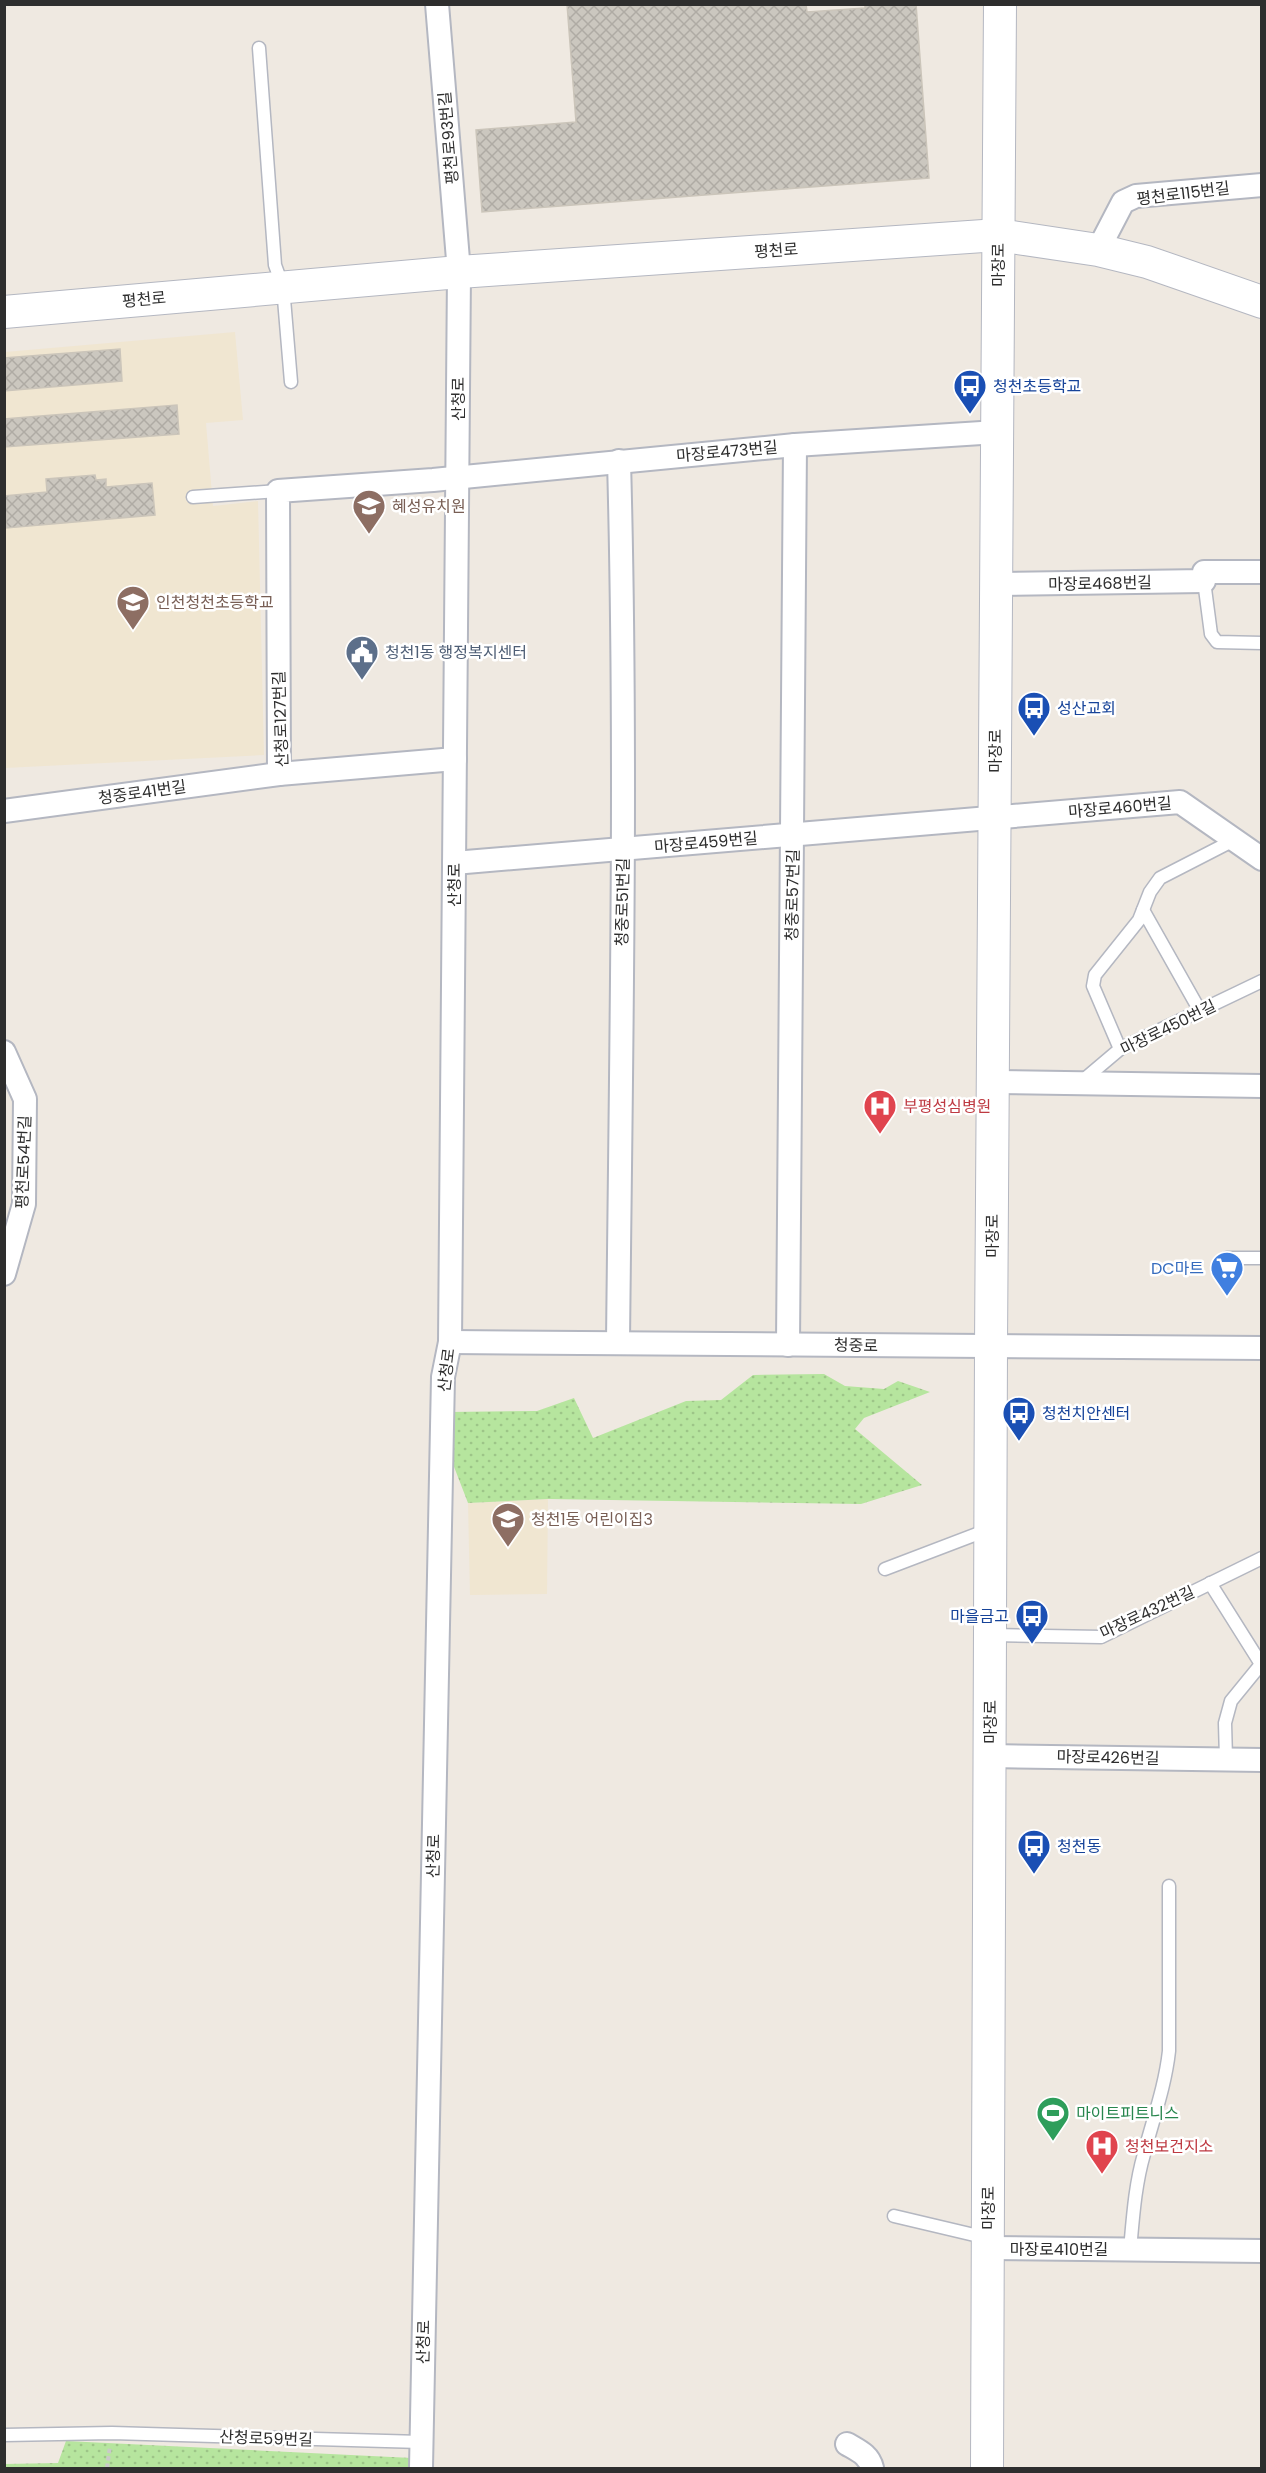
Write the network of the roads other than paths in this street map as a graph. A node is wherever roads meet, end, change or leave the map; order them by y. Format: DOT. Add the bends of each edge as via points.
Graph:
graph roads {
  1 [pos="437,4"];
  2 [pos="1000,4"];
  3 [pos="259,48"];
  4 [pos="1262,185"];
  5 [pos="998,235"];
  6 [pos="1098,250"];
  7 [pos="459,272"];
  8 [pos="283,287"];
  9 [pos="1262,302"];
  10 [pos="4,312"];
  11 [pos="291,382"];
  12 [pos="997,432"];
  13 [pos="795,445"];
  14 [pos="620,461"];
  15 [pos="457,478"];
  16 [pos="278,491"];
  17 [pos="193,497"];
  18 [pos="1262,572"];
  19 [pos="1204,581"];
  20 [pos="996,584"];
  21 [pos="1262,643"];
  22 [pos="455,759"];
  23 [pos="279,774"];
  24 [pos="4,811"];
  25 [pos="995,819"];
  26 [pos="793,835"];
  27 [pos="1234,840"];
  28 [pos="622,849"];
  29 [pos="1262,859"];
  30 [pos="454,863"];
  31 [pos="1143,910"];
  32 [pos="1262,981"];
  33 [pos="1200,1011"];
  34 [pos="1120,1049"];
  35 [pos="4,1052"];
  36 [pos="993,1082"];
  37 [pos="1080,1083"];
  38 [pos="1262,1086"];
  39 [pos="1227,1258"];
  40 [pos="1262,1258"];
  41 [pos="4,1274"];
  42 [pos="450,1342"];
  43 [pos="618,1343"];
  44 [pos="788,1345"];
  45 [pos="992,1347"];
  46 [pos="1262,1348"];
  47 [pos="991,1528"];
  48 [pos="1262,1558"];
  49 [pos="885,1569"];
  50 [pos="1210,1583"];
  51 [pos="991,1635"];
  52 [pos="1261,1663"];
  53 [pos="990,1756"];
  54 [pos="1226,1759"];
  55 [pos="1262,1760"];
  56 [pos="1169,1886"];
  57 [pos="894,2216"];
  58 [pos="988,2243"];
  59 [pos="1130,2250"];
  60 [pos="1262,2250"];
  61 [pos="4,2435"];
  62 [pos="421,2442"];
  63 [pos="847,2444"];
  64 [pos="421,2469"];
  65 [pos="872,2469"];
  66 [pos="987,2469"];
  1 -- 7 [label="street, 평천로93번길"];
  2 -- 5 [label="main road, 마장로"];
  3 -- 8 [label="lane" via="275,265"];
  4 -- 6 [label="street, 평천로115번길" via="1136,196 1124,202"];
  5 -- 6 [label="main road, 평천로"];
  5 -- 7 [label="main road, 평천로"];
  5 -- 12 [label="main road, 마장로"];
  6 -- 9 [label="main road, 평천로" via="1147,262"];
  7 -- 8 [label="main road, 평천로"];
  7 -- 15 [label="street, 산청로"];
  8 -- 10 [label="main road, 평천로"];
  8 -- 11 [label="lane"];
  12 -- 13 [label="street, 마장로473번길"];
  12 -- 20 [label="main road, 마장로"];
  13 -- 14 [label="street, 마장로473번길"];
  13 -- 26 [label="street, 청중로57번길"];
  14 -- 15 [label="street, 마장로473번길"];
  14 -- 28 [label="street, 청중로51번길"];
  15 -- 16 [label="street"];
  15 -- 22 [label="street, 산청로"];
  16 -- 17 [label="lane"];
  16 -- 23 [label="street, 산청로127번길"];
  18 -- 19 [label="street, 마장로468번길" via="1204,572"];
  19 -- 20 [label="street, 마장로468번길"];
  19 -- 21 [label="lane" via="1211,634 1217,642"];
  20 -- 25 [label="main road, 마장로"];
  22 -- 23 [label="street, 산청로127번길"];
  22 -- 30 [label="street, 산청로"];
  23 -- 24 [label="street, 청중로41번길"];
  25 -- 26 [label="street, 마장로459번길"];
  25 -- 27 [label="street, 마장로460번길" via="1180,802"];
  25 -- 36 [label="main road, 마장로"];
  26 -- 28 [label="street, 마장로459번길"];
  26 -- 44 [label="street, 청중로57번길"];
  27 -- 29 [label="street, 마장로460번길"];
  27 -- 31 [label="lane" via="1160,878"];
  28 -- 30 [label="street, 마장로459번길"];
  28 -- 43 [label="street, 청중로51번길"];
  30 -- 42 [label="street, 산청로"];
  31 -- 33 [label="lane"];
  31 -- 34 [label="lane" via="1095,975 1093,986"];
  32 -- 33 [label="lane, 마장로450번길"];
  33 -- 34 [label="lane, 마장로450번길"];
  34 -- 37 [label="lane, 마장로450번길"];
  35 -- 41 [label="street, 평천로54번길" via="25,1099 24,1204"];
  36 -- 37 [label="street"];
  36 -- 45 [label="main road, 마장로"];
  37 -- 38 [label="street"];
  39 -- 40 [label="lane"];
  42 -- 43 [label="street, 청중로"];
  42 -- 62 [label="street, 산청로" via="443,1377"];
  43 -- 44 [label="street, 청중로"];
  44 -- 45 [label="street, 청중로"];
  45 -- 46 [label="street, 청중로"];
  45 -- 47 [label="main road, 마장로"];
  47 -- 49 [label="lane"];
  47 -- 51 [label="main road, 마장로"];
  48 -- 50 [label="lane, 마장로432번길"];
  50 -- 51 [label="lane, 마장로432번길" via="1101,1637"];
  50 -- 52 [label="lane"];
  51 -- 53 [label="main road, 마장로"];
  52 -- 54 [label="lane" via="1231,1701 1225,1724"];
  53 -- 54 [label="street, 마장로426번길"];
  53 -- 58 [label="main road, 마장로"];
  54 -- 55 [label="street, 마장로426번길"];
  56 -- 59 [label="lane, 마장로410번길" via="1169,2051 1166,2078 1139,2176"];
  57 -- 58 [label="lane"];
  58 -- 59 [label="street, 마장로410번길"];
  58 -- 66 [label="main road, 마장로"];
  59 -- 60 [label="street, 마장로410번길"];
  61 -- 62 [label="lane, 산청로59번길" via="111,2433"];
  62 -- 64 [label="street, 산청로"];
  63 -- 65 [label="street" via="863,2452"];
}
